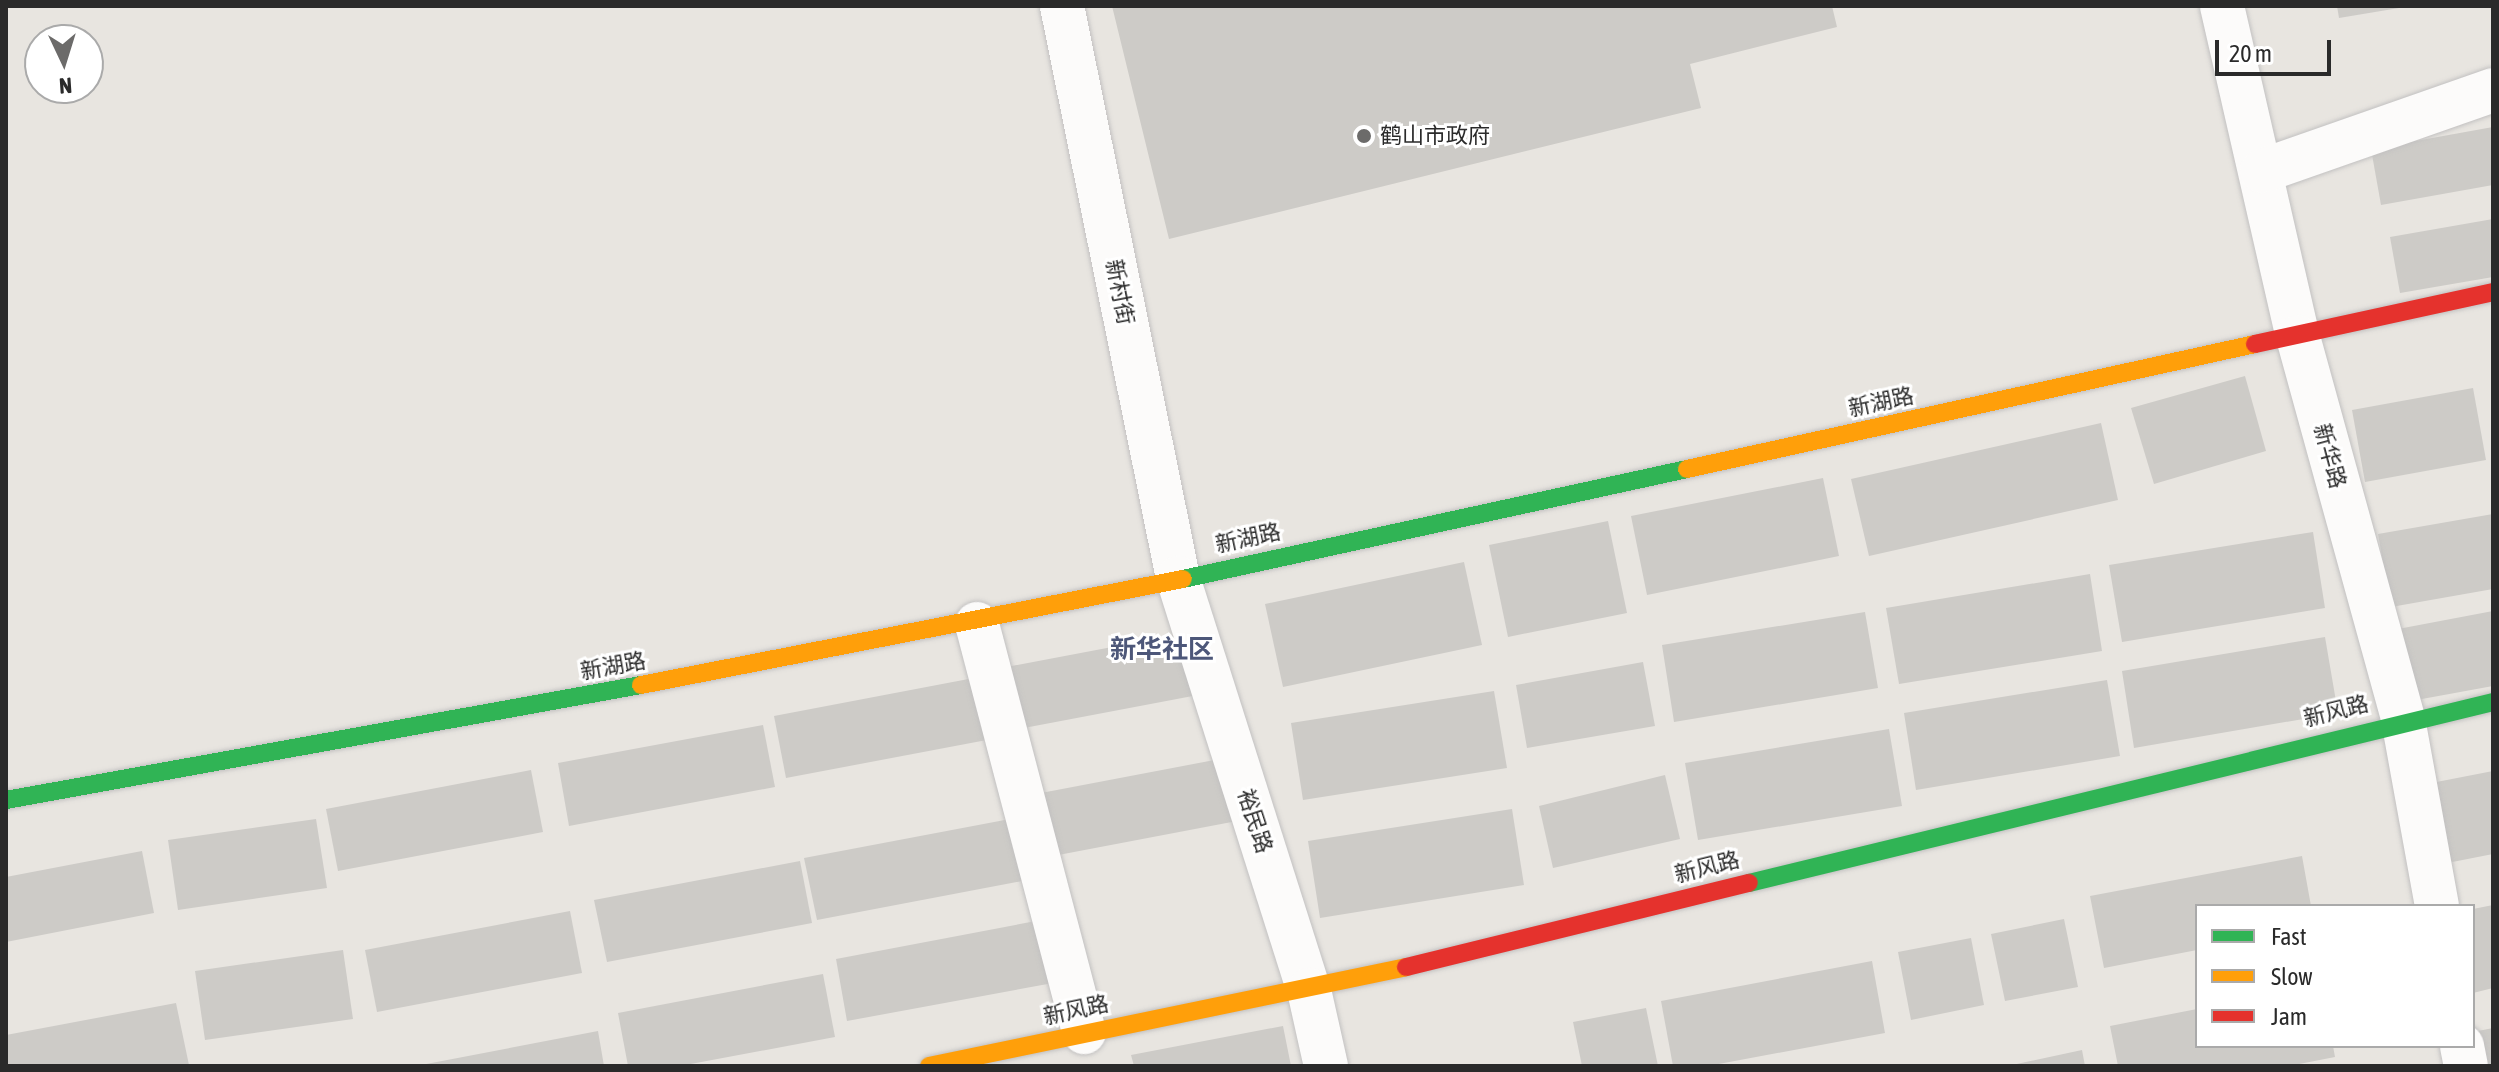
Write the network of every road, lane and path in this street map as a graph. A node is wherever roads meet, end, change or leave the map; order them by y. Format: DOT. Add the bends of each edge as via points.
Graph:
graph roads {
  1 [pos="1062,6"];
  2 [pos="2222,6"];
  3 [pos="2493,90"];
  4 [pos="2262,171"];
  5 [pos="2493,292"];
  6 [pos="2298,337"];
  7 [pos="1178,578"];
  8 [pos="977,624"];
  9 [pos="2493,702"];
  10 [pos="2403,719"];
  11 [pos="6,800"];
  12 [pos="2437,904"];
  13 [pos="1309,990"];
  14 [pos="1084,1032"];
  15 [pos="929,1066"];
  16 [pos="1326,1066"];
  1 -- 7 [label="street, 新村街"];
  2 -- 4 [label="street, 新华路"];
  3 -- 4 [label="street"];
  4 -- 6 [label="street, 新华路"];
  5 -- 6 [label="street, 新湖路"];
  6 -- 7 [label="street, 新湖路"];
  6 -- 10 [label="street, 新华路"];
  7 -- 8 [label="street, 新湖路"];
  7 -- 13 [label="street, 裕民路"];
  8 -- 11 [label="street, 新湖路"];
  8 -- 14 [label="street"];
  9 -- 10 [label="street, 新风路"];
  10 -- 12 [label="street, 新华路"];
  10 -- 13 [label="street, 新风路"];
  13 -- 14 [label="street, 新风路"];
  13 -- 16 [label="street, 裕民路"];
  14 -- 15 [label="street, 新风路"];
}
